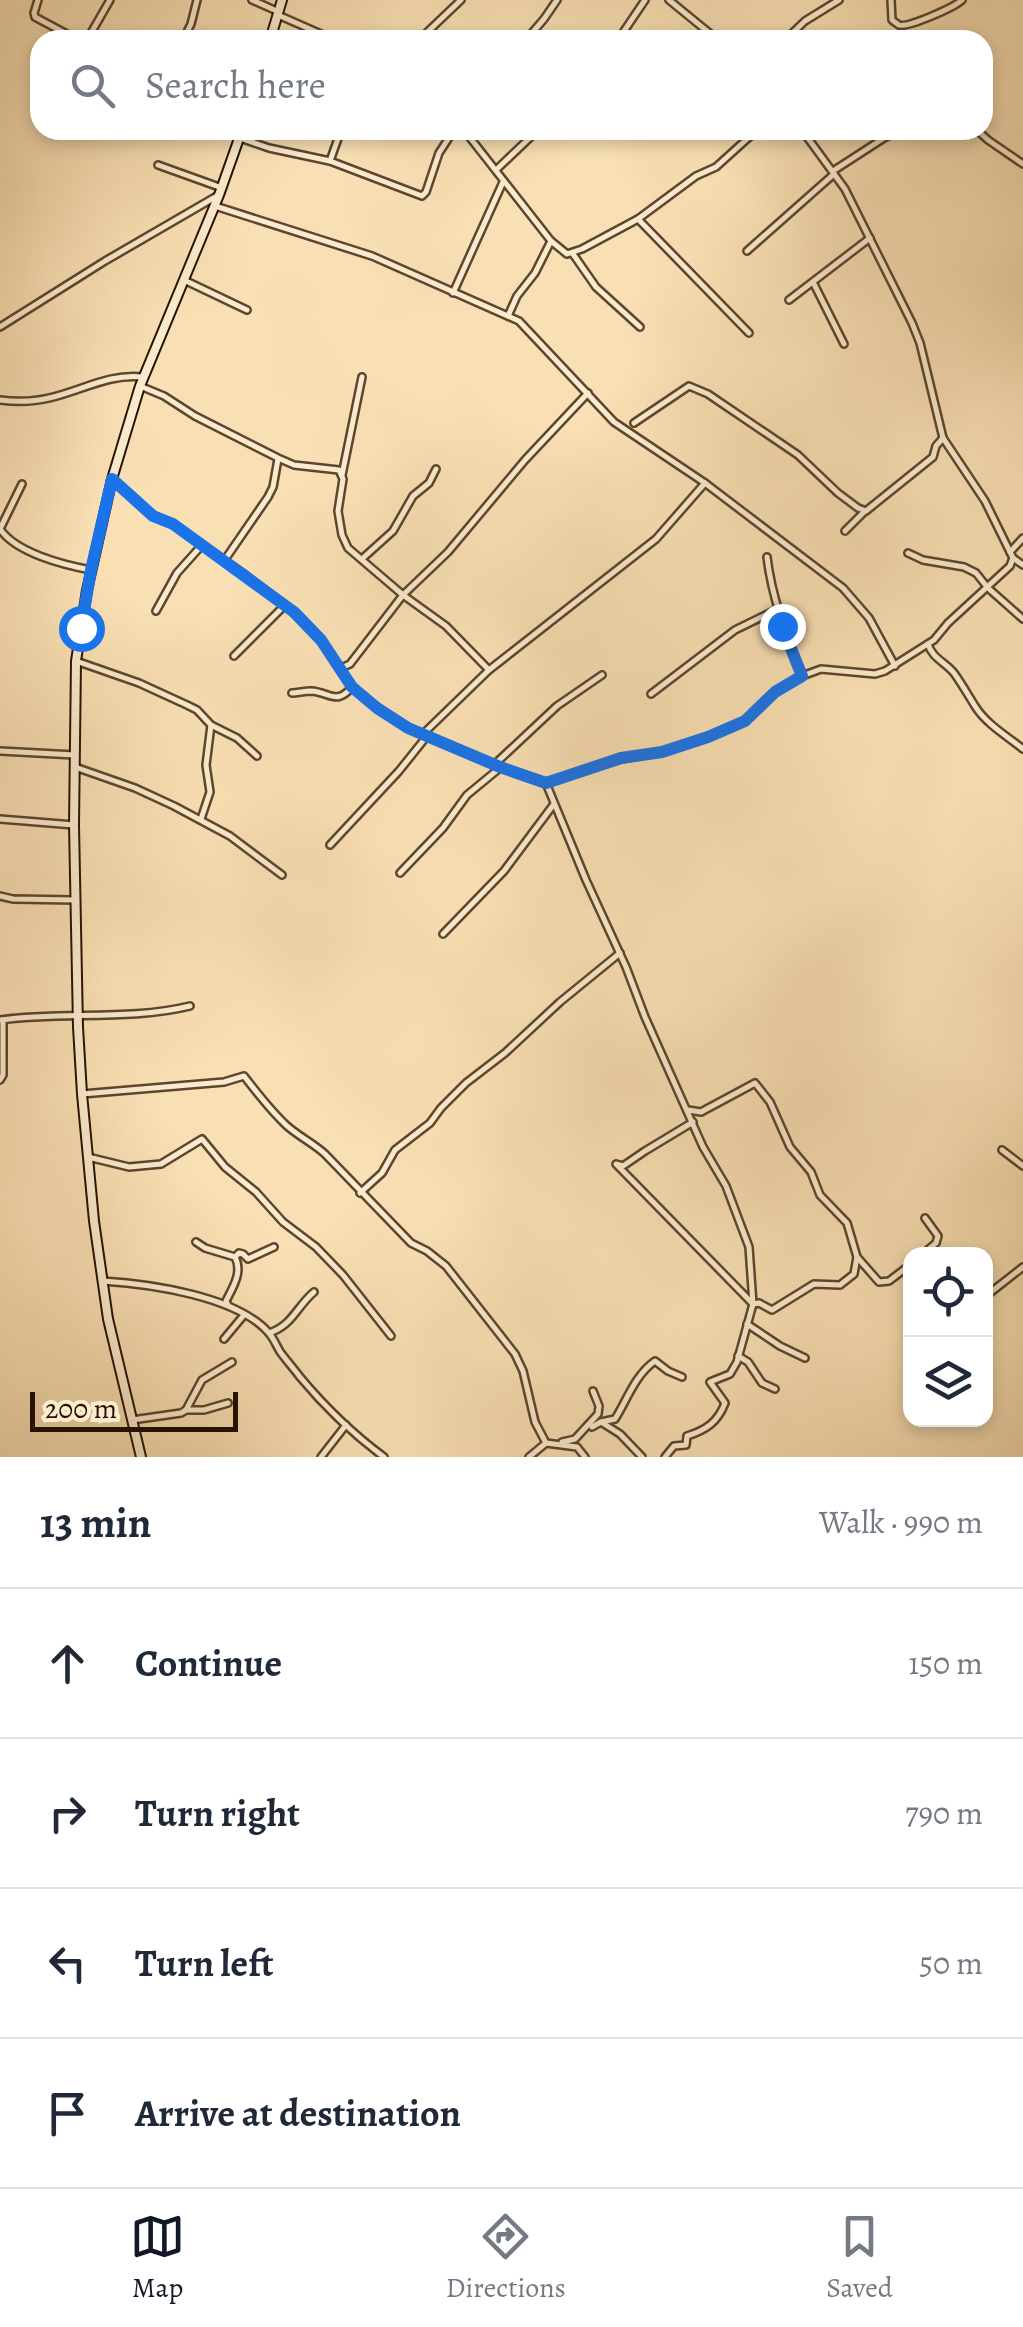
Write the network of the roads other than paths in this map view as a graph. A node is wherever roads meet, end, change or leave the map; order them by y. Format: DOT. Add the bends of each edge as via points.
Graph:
graph roads {
  1 [pos="38,0"];
  2 [pos="110,0"];
  3 [pos="197,0"];
  4 [pos="252,0"];
  5 [pos="282,0"];
  6 [pos="461,0"];
  7 [pos="556,0"];
  8 [pos="645,0"];
  9 [pos="669,0"];
  10 [pos="839,0"];
  11 [pos="891,0"];
  12 [pos="962,0"];
  13 [pos="278,14"];
  14 [pos="60,30"];
  15 [pos="93,30"];
  16 [pos="187,30"];
  17 [pos="273,30"];
  18 [pos="313,30"];
  19 [pos="430,30"];
  20 [pos="535,30"];
  21 [pos="625,30"];
  22 [pos="706,30"];
  23 [pos="795,30"];
  24 [pos="240,140"];
  25 [pos="254,140"];
  26 [pos="337,140"];
  27 [pos="448,140"];
  28 [pos="472,140"];
  29 [pos="528,140"];
  30 [pos="746,140"];
  31 [pos="810,140"];
  32 [pos="881,140"];
  33 [pos="988,140"];
  34 [pos="330,161"];
  35 [pos="1023,164"];
  36 [pos="158,165"];
  37 [pos="496,170"];
  38 [pos="834,172"];
  39 [pos="504,180"];
  40 [pos="220,191"];
  41 [pos="215,206"];
  42 [pos="638,219"];
  43 [pos="870,238"];
  44 [pos="551,241"];
  45 [pos="747,252"];
  46 [pos="573,254"];
  47 [pos="184,280"];
  48 [pos="813,282"];
  49 [pos="453,293"];
  50 [pos="789,300"];
  51 [pos="247,310"];
  52 [pos="508,316"];
  53 [pos="0,326"];
  54 [pos="640,327"];
  55 [pos="749,333"];
  56 [pos="844,344"];
  57 [pos="362,377"];
  58 [pos="142,381"];
  59 [pos="588,394"];
  60 [pos="0,400"];
  61 [pos="634,423"];
  62 [pos="944,438"];
  63 [pos="278,458"];
  64 [pos="436,470"];
  65 [pos="342,475"];
  66 [pos="112,479"];
  67 [pos="705,483"];
  68 [pos="22,484"];
  69 [pos="866,511"];
  70 [pos="0,529"];
  71 [pos="845,531"];
  72 [pos="1023,538"];
  73 [pos="202,545"];
  74 [pos="908,554"];
  75 [pos="1012,555"];
  76 [pos="363,558"];
  77 [pos="768,558"];
  78 [pos="224,561"];
  79 [pos="1021,564"];
  80 [pos="1010,566"];
  81 [pos="91,570"];
  82 [pos="988,588"];
  83 [pos="403,595"];
  84 [pos="284,605"];
  85 [pos="778,609"];
  86 [pos="156,612"];
  87 [pos="1023,619"];
  88 [pos="928,644"];
  89 [pos="234,656"];
  90 [pos="76,661"];
  91 [pos="895,666"];
  92 [pos="340,668"];
  93 [pos="489,670"];
  94 [pos="602,675"];
  95 [pos="802,676"];
  96 [pos="352,687"];
  97 [pos="292,693"];
  98 [pos="651,694"];
  99 [pos="211,724"];
  100 [pos="425,735"];
  101 [pos="1023,749"];
  102 [pos="0,751"];
  103 [pos="75,755"];
  104 [pos="257,756"];
  105 [pos="498,766"];
  106 [pos="75,767"];
  107 [pos="546,783"];
  108 [pos="554,804"];
  109 [pos="0,819"];
  110 [pos="200,820"];
  111 [pos="74,825"];
  112 [pos="330,845"];
  113 [pos="400,873"];
  114 [pos="282,875"];
  115 [pos="0,896"];
  116 [pos="76,900"];
  117 [pos="444,934"];
  118 [pos="620,954"];
  119 [pos="190,1006"];
  120 [pos="78,1015"];
  121 [pos="1,1020"];
  122 [pos="0,1080"];
  123 [pos="82,1094"];
  124 [pos="688,1110"];
  125 [pos="693,1122"];
  126 [pos="1002,1150"];
  127 [pos="88,1157"];
  128 [pos="1023,1166"];
  129 [pos="360,1193"];
  130 [pos="926,1218"];
  131 [pos="196,1242"];
  132 [pos="274,1247"];
  133 [pos="932,1247"];
  134 [pos="235,1257"];
  135 [pos="857,1257"];
  136 [pos="248,1258"];
  137 [pos="239,1265"];
  138 [pos="1023,1267"];
  139 [pos="903,1270"];
  140 [pos="103,1281"];
  141 [pos="993,1291"];
  142 [pos="314,1292"];
  143 [pos="753,1304"];
  144 [pos="228,1305"];
  145 [pos="244,1315"];
  146 [pos="747,1324"];
  147 [pos="270,1333"];
  148 [pos="391,1336"];
  149 [pos="224,1339"];
  150 [pos="738,1356"];
  151 [pos="805,1358"];
  152 [pos="232,1362"];
  153 [pos="682,1377"];
  154 [pos="775,1389"];
  155 [pos="593,1392"];
  156 [pos="228,1402"];
  157 [pos="186,1410"];
  158 [pos="132,1420"];
  159 [pos="601,1422"];
  160 [pos="346,1424"];
  161 [pos="584,1430"];
  162 [pos="546,1443"];
  163 [pos="560,1443"];
  164 [pos="141,1457"];
  165 [pos="321,1457"];
  166 [pos="384,1457"];
  167 [pos="529,1457"];
  168 [pos="585,1457"];
  169 [pos="642,1457"];
  170 [pos="665,1457"];
  1 -- 14 [label="street" via="36,17"];
  2 -- 15 [label="street"];
  3 -- 16 [label="street"];
  4 -- 13 [label="street"];
  5 -- 13 [label="street"];
  6 -- 19 [label="street"];
  7 -- 20 [label="street"];
  8 -- 21 [label="street"];
  9 -- 22 [label="street"];
  10 -- 23 [label="street"];
  11 -- 12 [label="street" via="892,20 906,25"];
  13 -- 17 [label="street"];
  13 -- 18 [label="street"];
  24 -- 40 [label="street"];
  25 -- 34 [label="street"];
  26 -- 34 [label="street"];
  27 -- 34 [label="street" via="422,196"];
  28 -- 37 [label="street"];
  29 -- 37 [label="street"];
  30 -- 42 [label="street"];
  31 -- 38 [label="street"];
  32 -- 38 [label="street"];
  33 -- 35 [label="street"];
  36 -- 40 [label="street"];
  37 -- 39 [label="street"];
  38 -- 43 [label="street"];
  38 -- 45 [label="street"];
  39 -- 44 [label="street"];
  39 -- 49 [label="street"];
  40 -- 41 [label="street"];
  40 -- 53 [label="street"];
  41 -- 47 [label="street"];
  41 -- 49 [label="street" via="372,256"];
  42 -- 46 [label="street"];
  42 -- 55 [label="street"];
  43 -- 48 [label="street"];
  43 -- 62 [label="street" via="920,343"];
  44 -- 46 [label="street"];
  44 -- 52 [label="street"];
  46 -- 54 [label="street" via="596,287"];
  47 -- 51 [label="street"];
  47 -- 58 [label="street"];
  48 -- 50 [label="street"];
  48 -- 56 [label="street"];
  49 -- 52 [label="street"];
  52 -- 59 [label="street"];
  57 -- 65 [label="street"];
  58 -- 60 [label="street" via="106,378 51,398"];
  58 -- 63 [label="street"];
  58 -- 66 [label="street"];
  59 -- 67 [label="street" via="614,422"];
  59 -- 83 [label="street"];
  61 -- 69 [label="street" via="689,386 785,446"];
  62 -- 69 [label="street" via="933,457"];
  62 -- 75 [label="street"];
  63 -- 65 [label="street"];
  63 -- 78 [label="street" via="268,497"];
  64 -- 76 [label="street" via="393,532"];
  65 -- 76 [label="street" via="342,535"];
  66 -- 73 [label="street" via="153,516"];
  66 -- 81 [label="street"];
  67 -- 91 [label="street" via="842,588 869,618"];
  67 -- 93 [label="street" via="656,539"];
  68 -- 70 [label="street"];
  69 -- 71 [label="street"];
  70 -- 81 [label="street" via="52,562"];
  72 -- 75 [label="street"];
  73 -- 78 [label="street"];
  73 -- 86 [label="street"];
  74 -- 82 [label="street" via="964,567"];
  75 -- 79 [label="street"];
  75 -- 80 [label="street"];
  76 -- 83 [label="street"];
  77 -- 85 [label="street"];
  78 -- 84 [label="street"];
  79 -- 80 [label="street"];
  80 -- 82 [label="street"];
  81 -- 90 [label="street"];
  82 -- 87 [label="street"];
  82 -- 88 [label="street"];
  83 -- 92 [label="street"];
  83 -- 93 [label="street"];
  84 -- 89 [label="street"];
  84 -- 92 [label="street"];
  85 -- 95 [label="street"];
  85 -- 98 [label="street" via="734,630"];
  88 -- 91 [label="street"];
  88 -- 101 [label="street" via="988,721"];
  90 -- 99 [label="street" via="186,705"];
  90 -- 103 [label="street"];
  91 -- 95 [label="street" via="874,674 820,669"];
  92 -- 96 [label="street"];
  93 -- 100 [label="street"];
  94 -- 105 [label="street" via="557,706"];
  95 -- 107 [label="street" via="745,721 708,737"];
  96 -- 97 [label="street" via="338,697"];
  96 -- 100 [label="street"];
  99 -- 104 [label="street"];
  99 -- 110 [label="street" via="210,792"];
  100 -- 105 [label="street"];
  100 -- 112 [label="street"];
  102 -- 103 [label="street"];
  103 -- 106 [label="street"];
  105 -- 107 [label="street"];
  105 -- 113 [label="street"];
  106 -- 110 [label="street"];
  106 -- 111 [label="street"];
  107 -- 108 [label="street"];
  108 -- 117 [label="street" via="504,871"];
  108 -- 118 [label="street"];
  109 -- 111 [label="street"];
  110 -- 114 [label="street"];
  111 -- 116 [label="street"];
  115 -- 116 [label="street"];
  116 -- 120 [label="street"];
  118 -- 124 [label="street"];
  118 -- 129 [label="street" via="466,1083"];
  119 -- 120 [label="street"];
  120 -- 121 [label="street"];
  120 -- 123 [label="street"];
  121 -- 122 [label="street"];
  123 -- 127 [label="street"];
  123 -- 129 [label="street" via="244,1076"];
  124 -- 125 [label="street"];
  124 -- 135 [label="street" via="701,1112 755,1083 820,1195 847,1224"];
  125 -- 143 [label="street" via="748,1247"];
  125 -- 143 [label="street" via="623,1166 616,1164"];
  126 -- 128 [label="street"];
  127 -- 140 [label="street"];
  127 -- 148 [label="street" via="129,1166 162,1164 202,1140 343,1275"];
  129 -- 162 [label="street" via="411,1243 446,1266 496,1327 515,1354"];
  130 -- 133 [label="street" via="938,1236"];
  131 -- 134 [label="street"];
  132 -- 136 [label="street"];
  134 -- 136 [label="street"];
  134 -- 137 [label="street"];
  135 -- 139 [label="street" via="879,1282"];
  135 -- 143 [label="street" via="854,1274 840,1285 814,1284 772,1310"];
  136 -- 137 [label="street"];
  137 -- 144 [label="street"];
  138 -- 141 [label="street"];
  140 -- 144 [label="street"];
  140 -- 158 [label="street"];
  142 -- 147 [label="street" via="283,1328"];
  143 -- 146 [label="street"];
  144 -- 145 [label="street"];
  145 -- 147 [label="street"];
  145 -- 149 [label="street"];
  146 -- 150 [label="street"];
  146 -- 151 [label="street"];
  147 -- 160 [label="street" via="301,1378"];
  150 -- 154 [label="street"];
  150 -- 170 [label="street" via="730,1374 710,1382 725,1403 720,1416"];
  152 -- 157 [label="street" via="202,1380"];
  153 -- 159 [label="street" via="654,1361 614,1419"];
  155 -- 161 [label="street" via="598,1414"];
  156 -- 157 [label="street"];
  157 -- 158 [label="street"];
  158 -- 164 [label="street"];
  159 -- 161 [label="street"];
  159 -- 169 [label="street"];
  160 -- 165 [label="street"];
  160 -- 166 [label="street"];
  161 -- 163 [label="street"];
  162 -- 163 [label="street"];
  162 -- 167 [label="street"];
  163 -- 168 [label="street"];
}
